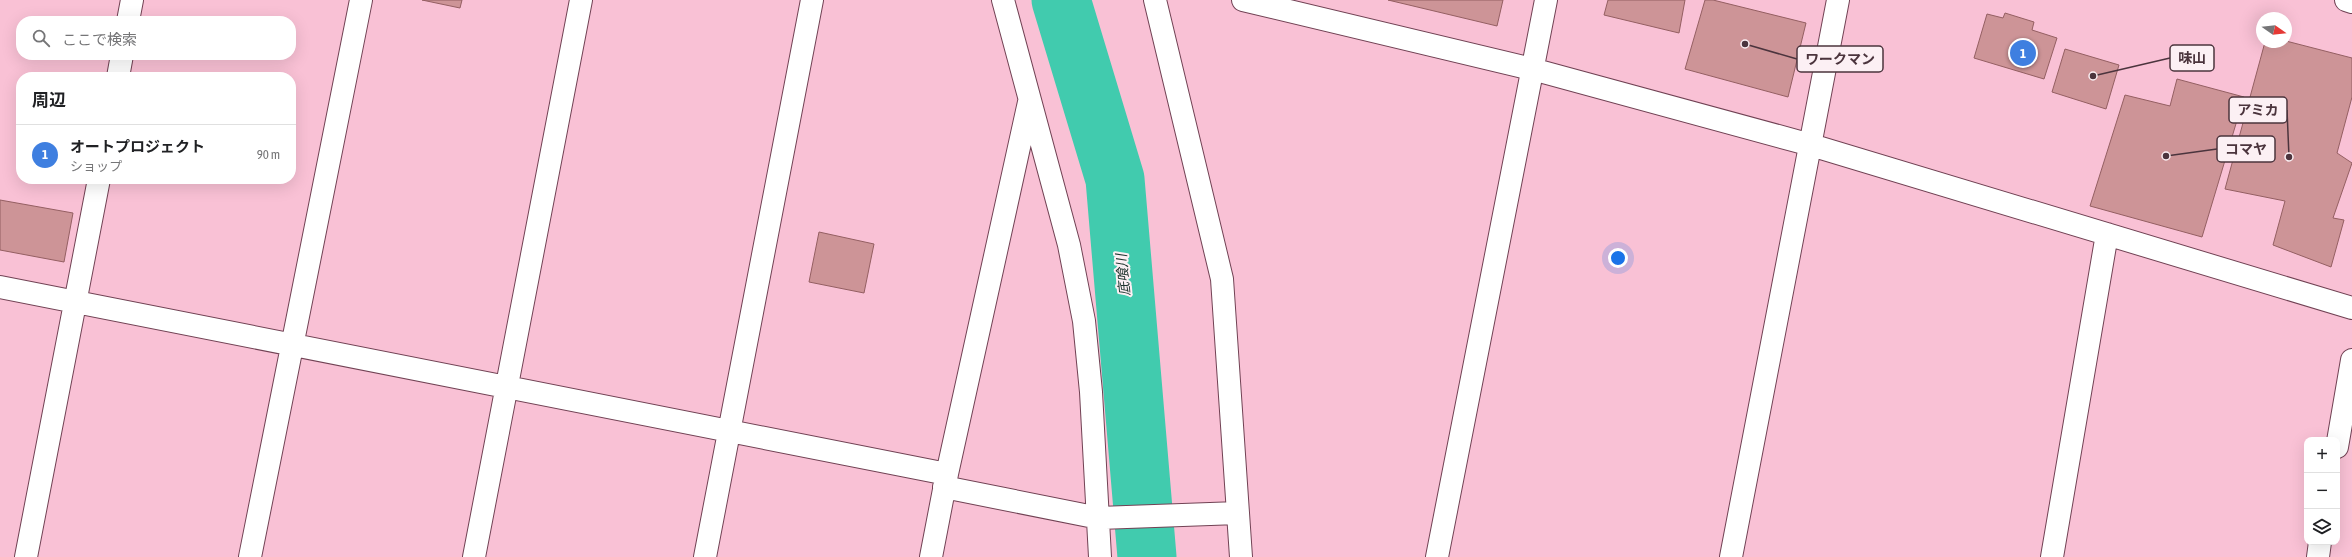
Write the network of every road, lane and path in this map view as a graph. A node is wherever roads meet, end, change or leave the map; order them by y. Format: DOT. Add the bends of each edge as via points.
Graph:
graph roads {
  1 [pos="132,0"];
  2 [pos="361,0"];
  3 [pos="580,0"];
  4 [pos="812,0"];
  5 [pos="1003,0"];
  6 [pos="1155,0"];
  7 [pos="1243,0"];
  8 [pos="1546,0"];
  9 [pos="1838,0"];
  10 [pos="2346,0"];
  11 [pos="2352,2"];
  12 [pos="129,16"];
  13 [pos="121,60"];
  14 [pos="1532,69"];
  15 [pos="119,72"];
  16 [pos="1030,99"];
  17 [pos="1811,145"];
  18 [pos="97,184"];
  19 [pos="2107,234"];
  20 [pos="0,287"];
  21 [pos="75,302"];
  22 [pos="2352,308"];
  23 [pos="292,345"];
  24 [pos="2352,360"];
  25 [pos="506,387"];
  26 [pos="730,431"];
  27 [pos="2339,437"];
  28 [pos="945,481"];
  29 [pos="1228,513"];
  30 [pos="1107,518"];
  31 [pos="2320,545"];
  32 [pos="26,557"];
  33 [pos="250,557"];
  34 [pos="474,557"];
  35 [pos="706,557"];
  36 [pos="931,557"];
  37 [pos="1100,557"];
  38 [pos="1240,557"];
  39 [pos="1437,557"];
  40 [pos="1731,557"];
  41 [pos="2052,557"];
  42 [pos="2318,557"];
  1 -- 12 [label="street"];
  2 -- 23 [label="street"];
  3 -- 25 [label="street"];
  4 -- 26 [label="street"];
  5 -- 16 [label="street"];
  6 -- 29 [label="street" via="1222,279"];
  7 -- 14 [label="street"];
  8 -- 14 [label="street"];
  9 -- 17 [label="street"];
  10 -- 11 [label="street"];
  13 -- 15 [label="street"];
  14 -- 17 [label="street"];
  14 -- 39 [label="street"];
  16 -- 28 [label="street"];
  16 -- 30 [label="street" via="1069,245 1084,321"];
  17 -- 19 [label="street"];
  17 -- 40 [label="street"];
  18 -- 21 [label="street"];
  19 -- 22 [label="street"];
  19 -- 41 [label="street"];
  20 -- 21 [label="street"];
  21 -- 23 [label="street"];
  21 -- 32 [label="street"];
  23 -- 25 [label="street"];
  23 -- 33 [label="street"];
  24 -- 27 [label="street"];
  25 -- 26 [label="street"];
  25 -- 34 [label="street"];
  26 -- 28 [label="street"];
  26 -- 35 [label="street"];
  28 -- 30 [label="street"];
  28 -- 36 [label="street"];
  29 -- 30 [label="street"];
  29 -- 38 [label="street"];
  30 -- 37 [label="street"];
  31 -- 42 [label="street"];
}
